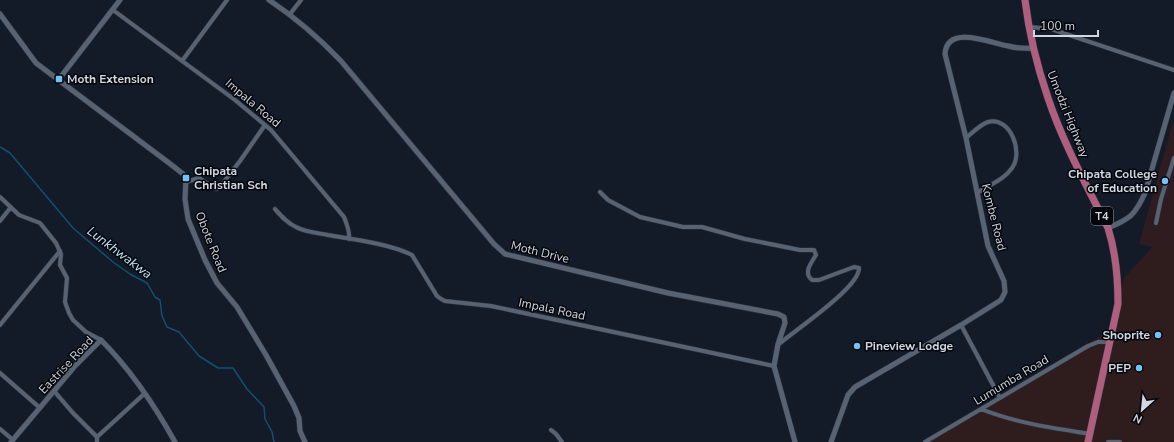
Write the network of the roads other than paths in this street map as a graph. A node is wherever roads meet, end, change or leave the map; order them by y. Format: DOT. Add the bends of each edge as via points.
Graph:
graph roads {
  1 [pos="120,0"];
  2 [pos="227,0"];
  3 [pos="270,0"];
  4 [pos="301,0"];
  5 [pos="1025,0"];
  6 [pos="113,10"];
  7 [pos="0,14"];
  8 [pos="290,14"];
  9 [pos="1030,27"];
  10 [pos="1033,48"];
  11 [pos="182,61"];
  12 [pos="1174,70"];
  13 [pos="59,79"];
  14 [pos="1174,92"];
  15 [pos="265,124"];
  16 [pos="966,138"];
  17 [pos="1174,158"];
  18 [pos="186,182"];
  19 [pos="600,192"];
  20 [pos="977,193"];
  21 [pos="0,197"];
  22 [pos="11,207"];
  23 [pos="275,209"];
  24 [pos="0,221"];
  25 [pos="1156,223"];
  26 [pos="1108,228"];
  27 [pos="349,239"];
  28 [pos="60,251"];
  29 [pos="0,325"];
  30 [pos="961,325"];
  31 [pos="101,340"];
  32 [pos="1110,342"];
  33 [pos="778,344"];
  34 [pos="774,366"];
  35 [pos="0,373"];
  36 [pos="54,391"];
  37 [pos="144,394"];
  38 [pos="1000,398"];
  39 [pos="40,408"];
  40 [pos="981,409"];
  41 [pos="0,430"];
  42 [pos="551,430"];
  43 [pos="1090,434"];
  44 [pos="98,440"];
  45 [pos="12,441"];
  46 [pos="175,442"];
  47 [pos="306,442"];
  48 [pos="562,442"];
  49 [pos="795,442"];
  50 [pos="831,442"];
  51 [pos="925,442"];
  52 [pos="1088,442"];
  53 [pos="1108,442"];
  54 [pos="1120,442"];
  1 -- 6 [label="street"];
  2 -- 11 [label="street"];
  3 -- 8 [label="street, Moth Drive"];
  4 -- 8 [label="street"];
  5 -- 9 [label="highway, Umodzi Highway / T4"];
  6 -- 11 [label="street, Impala Road"];
  6 -- 13 [label="street"];
  7 -- 13 [label="street" via="36,63"];
  8 -- 33 [label="street, Moth Drive" via="319,38 341,61 505,254 668,293 778,314 785,320"];
  9 -- 10 [label="highway, Umodzi Highway / T4"];
  9 -- 12 [label="street" via="1051,29"];
  10 -- 16 [label="street, Kombe Road" via="1013,47 972,37 948,43 946,54"];
  10 -- 26 [label="highway, Umodzi Highway / T4" via="1048,99"];
  11 -- 15 [label="street, Impala Road"];
  13 -- 18 [label="street" via="183,174"];
  14 -- 26 [label="street" via="1139,206 1129,218"];
  15 -- 18 [label="street" via="219,188 213,188 199,178"];
  15 -- 27 [label="street, Impala Road" via="344,217 350,234"];
  16 -- 20 [label="street, Kombe Road"];
  16 -- 20 [label="street" via="988,122 994,121 1012,134 1017,151 1016,161 1011,170 1003,178"];
  17 -- 25 [label="street"];
  18 -- 47 [label="street, Obote Road" via="188,219 205,260 217,283 237,307 266,355 299,418 300,431"];
  19 -- 33 [label="street" via="608,200 640,217 683,228 702,228 800,250 814,250 816,255 808,271 812,280 819,280 854,267 859,268 856,279 840,296"];
  20 -- 30 [label="street, Kombe Road" via="988,246 1004,281 1005,292 1001,300"];
  21 -- 22 [label="street"];
  22 -- 24 [label="street"];
  22 -- 28 [label="street" via="19,215 40,224"];
  23 -- 27 [label="street, Impala Road" via="296,228"];
  26 -- 32 [label="highway, Umodzi Highway / T4" via="1113,243 1118,283 1118,304"];
  27 -- 34 [label="street, Impala Road" via="412,255 437,296 445,301 491,306"];
  28 -- 29 [label="street"];
  28 -- 31 [label="street" via="60,265 67,278 65,302 69,313 86,332"];
  30 -- 38 [label="street"];
  30 -- 50 [label="street, Kombe Road" via="855,387 848,394"];
  31 -- 36 [label="street, Eastrise Road"];
  31 -- 37 [label="street, Eastrise Road" via="116,355"];
  32 -- 38 [label="street, Lumumba Road" via="1098,342 1088,346"];
  32 -- 43 [label="highway, Umodzi Highway / T4"];
  33 -- 34 [label="street, Moth Drive"];
  34 -- 49 [label="street, Moth Drive"];
  35 -- 39 [label="street"];
  36 -- 39 [label="street, Eastrise Road"];
  36 -- 44 [label="street"];
  37 -- 44 [label="street"];
  37 -- 46 [label="street, Eastrise Road"];
  38 -- 40 [label="street, Lumumba Road"];
  39 -- 45 [label="street, Eastrise Road"];
  40 -- 43 [label="street" via="1016,421"];
  40 -- 51 [label="street, Lumumba Road"];
  41 -- 45 [label="street"];
  42 -- 48 [label="street"];
  43 -- 52 [label="highway, Umodzi Highway / T4"];
  53 -- 54 [label="street"];
}
